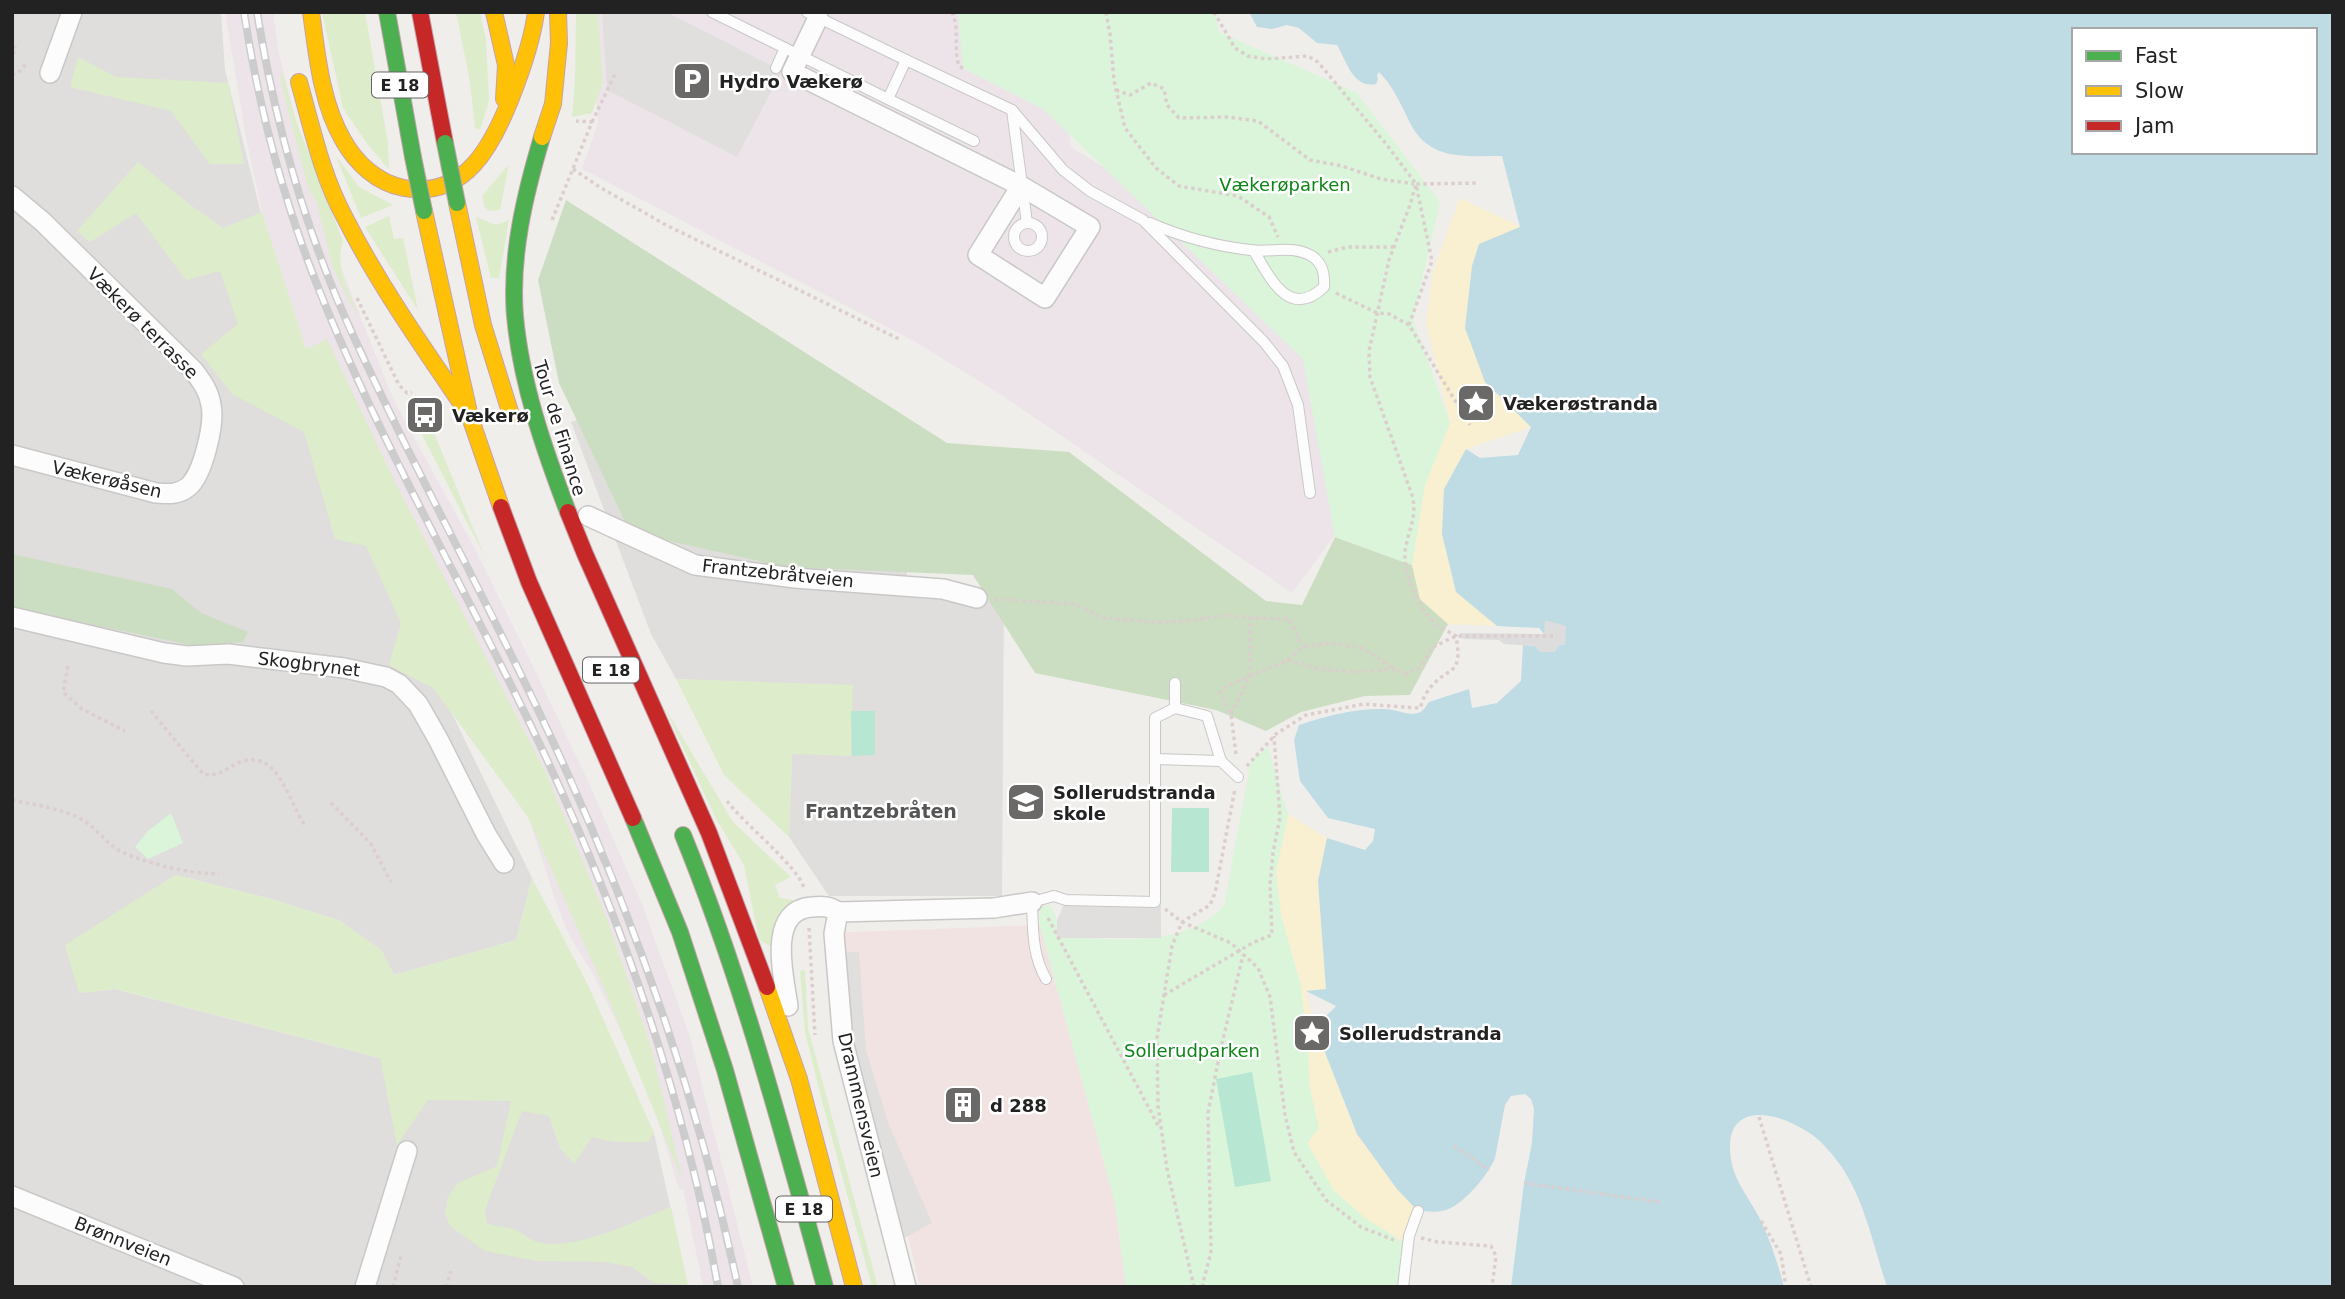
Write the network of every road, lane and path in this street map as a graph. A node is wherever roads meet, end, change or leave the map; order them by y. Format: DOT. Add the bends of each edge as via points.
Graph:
graph roads {
  1 [pos="72,12"];
  2 [pos="311,12"];
  3 [pos="387,12"];
  4 [pos="420,12"];
  5 [pos="494,12"];
  6 [pos="536,12"];
  7 [pos="558,12"];
  8 [pos="712,12"];
  9 [pos="952,12"];
  10 [pos="1106,12"];
  11 [pos="1214,12"];
  12 [pos="812,15"];
  13 [pos="12,46"];
  14 [pos="792,52"];
  15 [pos="12,60"];
  16 [pos="906,60"];
  17 [pos="26,64"];
  18 [pos="296,67"];
  19 [pos="776,68"];
  20 [pos="50,73"];
  21 [pos="971,73"];
  22 [pos="615,74"];
  23 [pos="12,75"];
  24 [pos="1116,89"];
  25 [pos="888,99"];
  26 [pos="1012,110"];
  27 [pos="503,121"];
  28 [pos="592,122"];
  29 [pos="974,141"];
  30 [pos="573,169"];
  31 [pos="1479,183"];
  32 [pos="1416,184"];
  33 [pos="1021,186"];
  34 [pos="12,196"];
  35 [pos="1143,220"];
  36 [pos="1027,223"];
  37 [pos="1395,247"];
  38 [pos="1284,249"];
  39 [pos="1254,251"];
  40 [pos="1312,256"];
  41 [pos="1324,287"];
  42 [pos="355,293"];
  43 [pos="1377,313"];
  44 [pos="1409,325"];
  45 [pos="901,341"];
  46 [pos="412,393"];
  47 [pos="470,417"];
  48 [pos="1470,425"];
  49 [pos="514,427"];
  50 [pos="12,455"];
  51 [pos="197,476"];
  52 [pos="1310,493"];
  53 [pos="588,516"];
  54 [pos="977,598"];
  55 [pos="12,617"];
  56 [pos="1250,618"];
  57 [pos="1456,636"];
  58 [pos="1558,636"];
  59 [pos="1303,647"];
  60 [pos="1288,660"];
  61 [pos="68,666"];
  62 [pos="1393,669"];
  63 [pos="1248,678"];
  64 [pos="1175,683"];
  65 [pos="1175,708"];
  66 [pos="151,710"];
  67 [pos="1231,714"];
  68 [pos="125,731"];
  69 [pos="1274,736"];
  70 [pos="1155,759"];
  71 [pos="1221,761"];
  72 [pos="1238,777"];
  73 [pos="12,800"];
  74 [pos="331,803"];
  75 [pos="678,824"];
  76 [pos="306,827"];
  77 [pos="504,863"];
  78 [pos="219,873"];
  79 [pos="391,883"];
  80 [pos="1035,901"];
  81 [pos="1155,902"];
  82 [pos="838,912"];
  83 [pos="1182,922"];
  84 [pos="1241,953"];
  85 [pos="1046,979"];
  86 [pos="1164,995"];
  87 [pos="799,1079"];
  88 [pos="1759,1117"];
  89 [pos="1161,1132"];
  90 [pos="1454,1146"];
  91 [pos="407,1151"];
  92 [pos="1489,1170"];
  93 [pos="1524,1183"];
  94 [pos="12,1196"];
  95 [pos="1659,1202"];
  96 [pos="1418,1211"];
  97 [pos="1761,1221"];
  98 [pos="1408,1240"];
  99 [pos="401,1256"];
  100 [pos="451,1271"];
  101 [pos="234,1287"];
  102 [pos="365,1287"];
  103 [pos="393,1287"];
  104 [pos="446,1287"];
  105 [pos="786,1287"];
  106 [pos="825,1287"];
  107 [pos="854,1287"];
  108 [pos="906,1287"];
  109 [pos="1194,1287"];
  110 [pos="1202,1287"];
  111 [pos="1403,1287"];
  112 [pos="1492,1287"];
  113 [pos="1786,1287"];
  114 [pos="1811,1287"];
  1 -- 20 [label="street"];
  2 -- 27 [label="highway" via="319,63 340,134 350,153 380,179 415,189 461,177 482,157"];
  3 -- 47 [label="highway, E 18, bridge" via="424,211"];
  4 -- 49 [label="highway, E 18, bridge" via="483,326"];
  5 -- 27 [label="highway" via="506,65"];
  6 -- 27 [label="highway" via="528,57"];
  7 -- 87 [label="highway, bridge" via="553,104 523,212 515,267 515,314 524,377 554,475 709,833"];
  8 -- 14 [label="lane"];
  9 -- 21 [label="path" via="957,30 955,54 959,66"];
  10 -- 24 [label="path"];
  11 -- 32 [label="path" via="1235,48 1248,56 1308,56 1318,62"];
  12 -- 14 [label="street"];
  12 -- 16 [label="lane"];
  13 -- 15 [label="path"];
  14 -- 19 [label="lane"];
  14 -- 25 [label="lane"];
  14 -- 33 [label="street" via="792,72"];
  16 -- 25 [label="lane"];
  16 -- 26 [label="lane"];
  17 -- 23 [label="path"];
  18 -- 47 [label="highway" via="320,159 344,217 411,330"];
  22 -- 28 [label="path"];
  24 -- 32 [label="path" via="1130,95 1151,83 1164,89 1167,105 1179,118 1258,121 1310,160"];
  24 -- 38 [label="path" via="1125,128 1156,168 1179,186 1238,196 1269,217"];
  25 -- 29 [label="lane"];
  26 -- 33 [label="lane"];
  26 -- 35 [label="lane" via="1063,170"];
  30 -- 45 [label="path" via="666,225"];
  31 -- 32 [label="path"];
  32 -- 37 [label="path"];
  32 -- 44 [label="path" via="1432,261"];
  33 -- 33 [label="street" via="978,255 1045,298 1090,228"];
  33 -- 36 [label="lane"];
  34 -- 51 [label="street, Vækerø terrasse" via="204,385 212,418"];
  35 -- 39 [label="lane" via="1200,240"];
  35 -- 52 [label="lane" via="1283,366 1298,405"];
  37 -- 40 [label="path" via="1348,247"];
  37 -- 43 [label="path"];
  38 -- 39 [label="lane"];
  38 -- 40 [label="lane"];
  39 -- 41 [label="lane" via="1283,295 1299,299 1314,296"];
  40 -- 41 [label="lane" via="1325,273"];
  41 -- 43 [label="path"];
  42 -- 46 [label="path" via="399,385"];
  43 -- 44 [label="path"];
  43 -- 57 [label="path" via="1369,351 1370,377 1415,515 1405,548 1405,567 1427,613"];
  44 -- 48 [label="path"];
  47 -- 105 [label="highway, E 18" via="529,582 680,932 725,1070"];
  50 -- 51 [label="street, Vækerøåsen" via="156,493 180,492"];
  53 -- 54 [label="street, Frantzebråtveien" via="695,565 943,589"];
  54 -- 56 [label="path" via="1075,604 1103,618 1152,622 1226,615"];
  55 -- 77 [label="street, Skogbrynet" via="164,653 228,654 386,677 418,704"];
  56 -- 59 [label="path" via="1289,619"];
  56 -- 63 [label="path"];
  57 -- 58 [label="path"];
  57 -- 62 [label="path" via="1431,648 1421,667 1407,674"];
  57 -- 69 [label="path" via="1459,654 1455,668 1426,693 1420,708 1364,704 1322,711 1306,715"];
  59 -- 60 [label="path"];
  59 -- 62 [label="path" via="1330,643 1362,648"];
  60 -- 62 [label="path" via="1318,669"];
  60 -- 63 [label="path"];
  61 -- 68 [label="path" via="63,692 82,709"];
  63 -- 67 [label="path"];
  63 -- 67 [label="path" via="1220,693"];
  64 -- 65 [label="lane"];
  65 -- 70 [label="lane" via="1155,718"];
  65 -- 71 [label="lane" via="1207,716"];
  66 -- 76 [label="path" via="203,774 219,773 248,760 266,763"];
  67 -- 72 [label="path"];
  69 -- 72 [label="path"];
  69 -- 84 [label="path" via="1280,817 1269,886 1272,935"];
  70 -- 71 [label="lane"];
  70 -- 81 [label="lane"];
  71 -- 72 [label="lane"];
  72 -- 83 [label="path" via="1215,893 1210,905"];
  73 -- 78 [label="path" via="83,820 124,853 192,873"];
  74 -- 79 [label="path" via="371,844"];
  75 -- 106 [label="highway, E 18" via="760,1051"];
  80 -- 81 [label="lane" via="1054,896"];
  80 -- 82 [label="street" via="994,908"];
  80 -- 85 [label="lane" via="1034,951"];
  80 -- 89 [label="path"];
  81 -- 83 [label="path"];
  82 -- 87 [label="street" via="831,907 807,907 782,932 780,952"];
  82 -- 108 [label="street, Drammensveien" via="834,934 843,1041"];
  83 -- 84 [label="path" via="1231,943"];
  83 -- 86 [label="path" via="1172,946"];
  84 -- 86 [label="path"];
  84 -- 98 [label="path" via="1258,968 1270,997 1294,1152 1326,1200 1361,1227"];
  84 -- 110 [label="path" via="1208,1113 1211,1252"];
  86 -- 89 [label="path" via="1157,1038"];
  87 -- 107 [label="highway"];
  88 -- 114 [label="path"];
  89 -- 109 [label="path"];
  90 -- 92 [label="path"];
  91 -- 102 [label="street"];
  93 -- 95 [label="path"];
  94 -- 101 [label="street, Brønnveien"];
  96 -- 98 [label="lane"];
  97 -- 113 [label="path" via="1781,1254"];
  98 -- 111 [label="lane"];
  98 -- 112 [label="path" via="1491,1246 1496,1256"];
  99 -- 103 [label="path"];
  100 -- 104 [label="path"];
}
